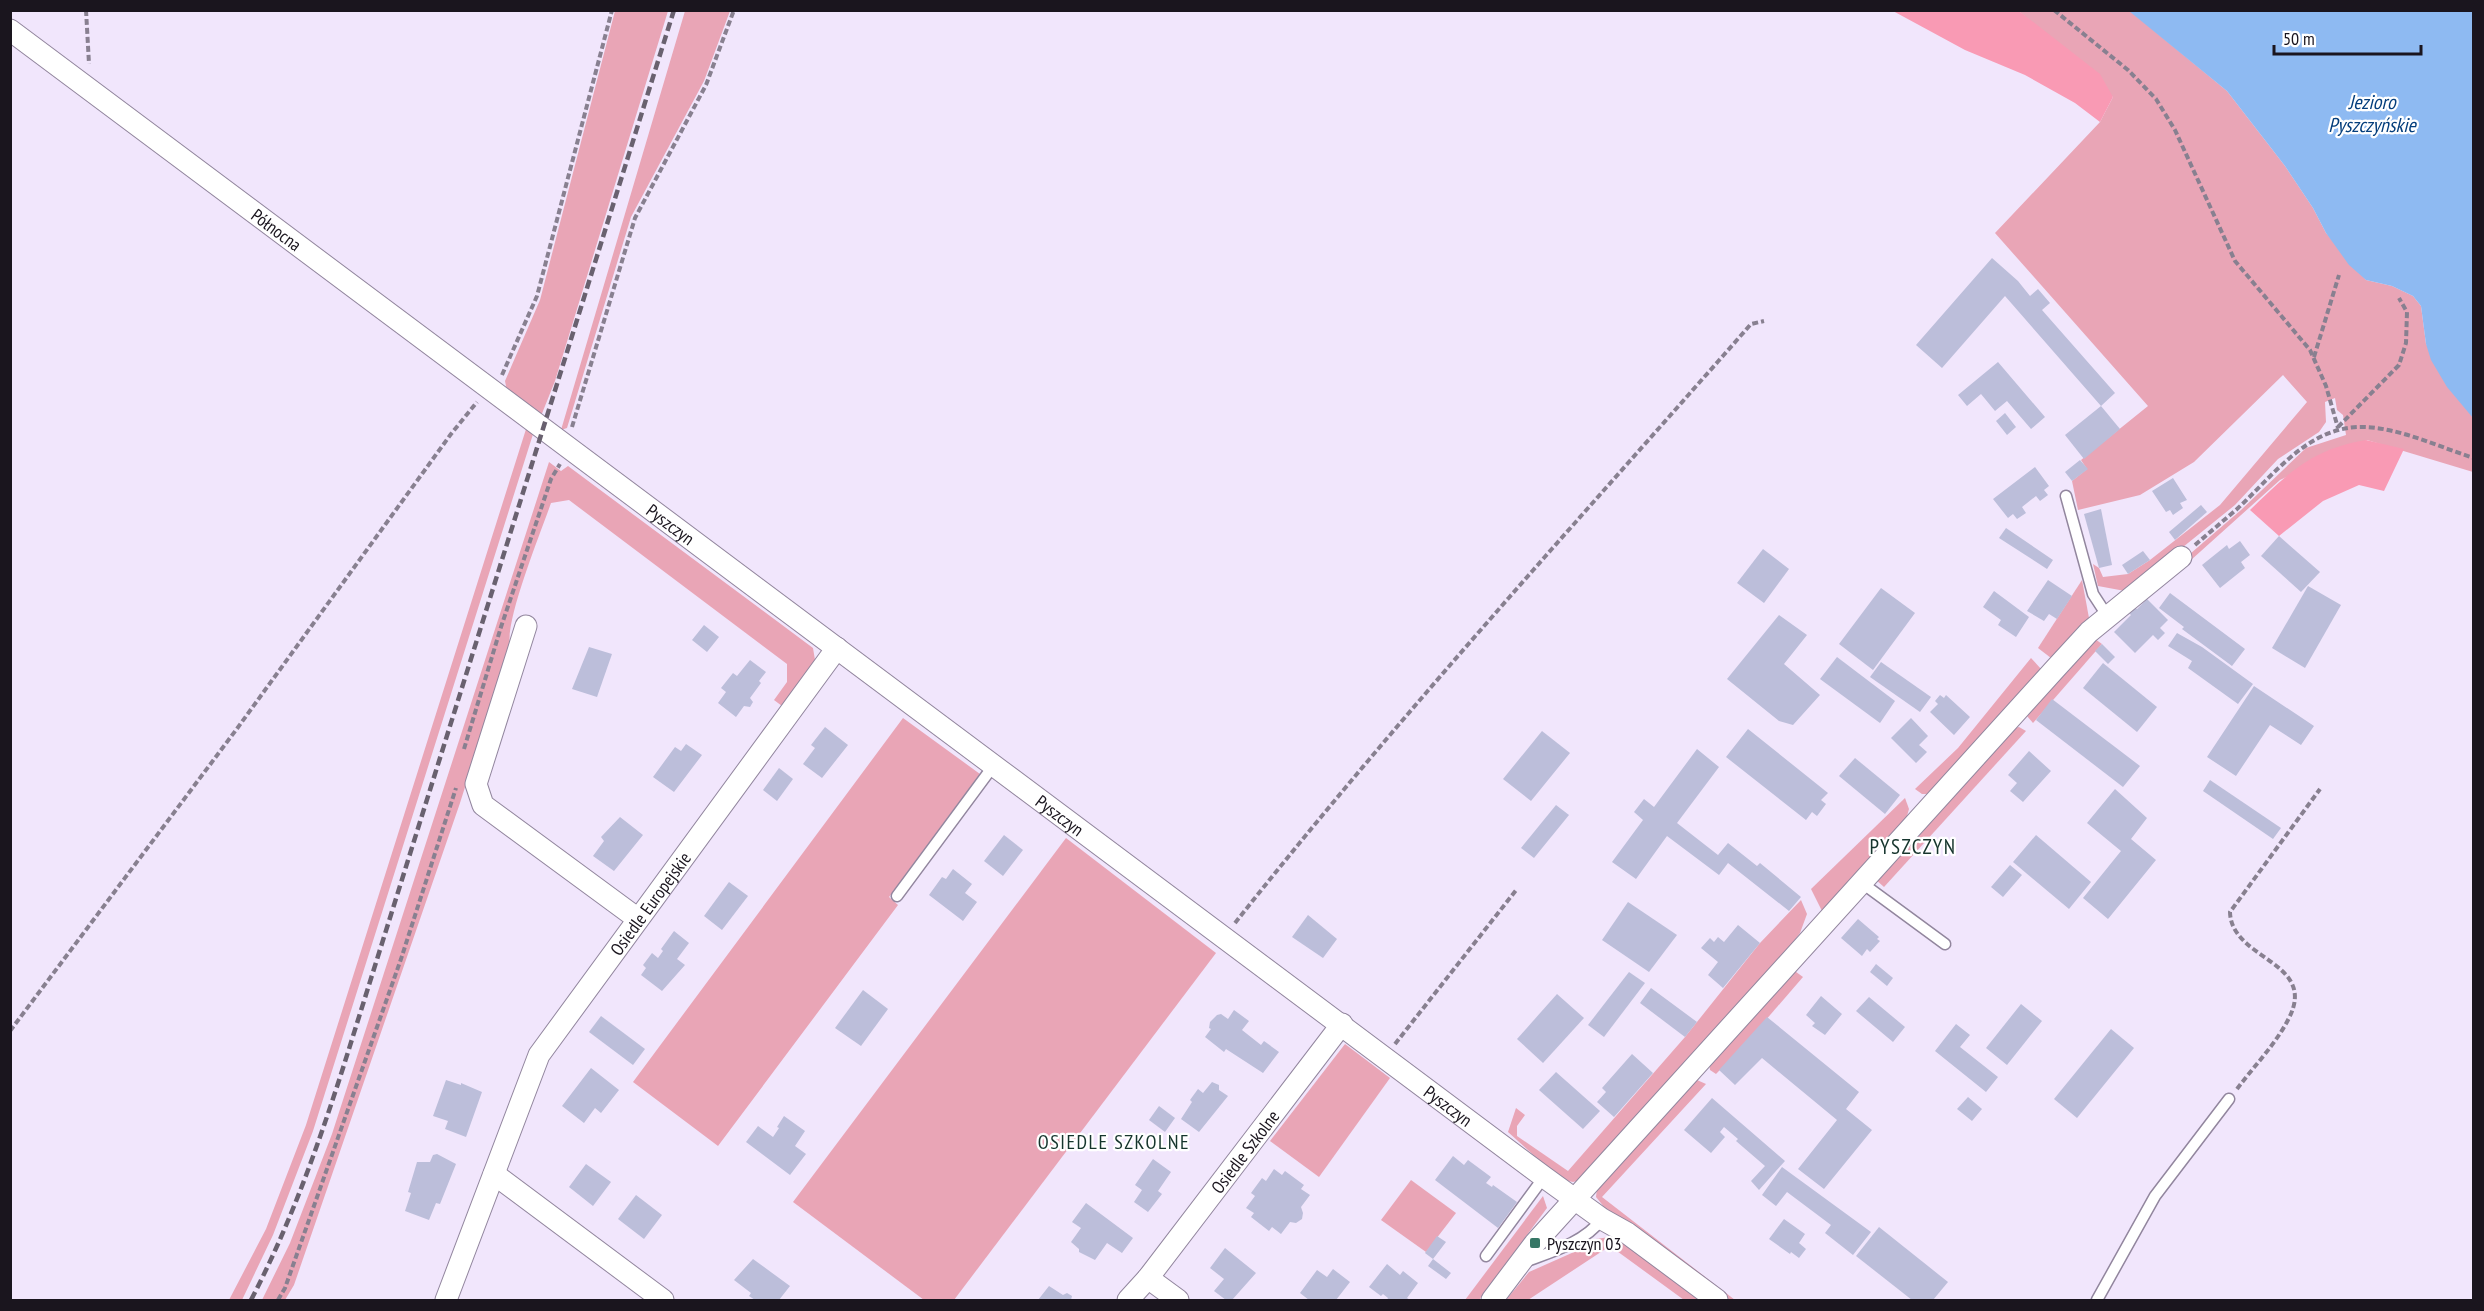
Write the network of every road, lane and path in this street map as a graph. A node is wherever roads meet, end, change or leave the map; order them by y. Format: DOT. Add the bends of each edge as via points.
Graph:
graph roads {
  1 [pos="86,10"];
  2 [pos="612,10"];
  3 [pos="734,10"];
  4 [pos="2054,10"];
  5 [pos="10,30"];
  6 [pos="93,91"];
  7 [pos="2339,275"];
  8 [pos="2399,298"];
  9 [pos="1764,321"];
  10 [pos="2314,358"];
  11 [pos="491,390"];
  12 [pos="544,428"];
  13 [pos="2338,428"];
  14 [pos="574,451"];
  15 [pos="2474,458"];
  16 [pos="2066,496"];
  17 [pos="2181,556"];
  18 [pos="2108,616"];
  19 [pos="526,626"];
  20 [pos="837,648"];
  21 [pos="462,759"];
  22 [pos="994,765"];
  23 [pos="457,781"];
  24 [pos="2320,789"];
  25 [pos="1862,883"];
  26 [pos="1517,889"];
  27 [pos="897,896"];
  28 [pos="638,919"];
  29 [pos="1224,937"];
  30 [pos="1945,944"];
  31 [pos="1342,1024"];
  32 [pos="10,1030"];
  33 [pos="1384,1058"];
  34 [pos="2229,1099"];
  35 [pos="494,1174"];
  36 [pos="1544,1177"];
  37 [pos="1575,1200"];
  38 [pos="1602,1219"];
  39 [pos="1486,1256"];
  40 [pos="1518,1264"];
  41 [pos="1148,1278"];
  42 [pos="278,1300"];
  43 [pos="446,1300"];
  44 [pos="663,1300"];
  45 [pos="1128,1300"];
  46 [pos="1178,1300"];
  47 [pos="1492,1300"];
  48 [pos="1717,1300"];
  49 [pos="2097,1300"];
  1 -- 6 [label="path"];
  2 -- 11 [label="path" via="537,296 502,376"];
  3 -- 14 [label="path" via="706,85 635,219 570,431"];
  4 -- 10 [label="path" via="2128,70 2156,99 2175,130 2235,261"];
  5 -- 6 [label="street, Północna"];
  6 -- 11 [label="street, Północna"];
  7 -- 10 [label="path"];
  8 -- 13 [label="path" via="2407,312 2406,343 2399,365"];
  9 -- 29 [label="path" via="1751,324 1458,653"];
  10 -- 13 [label="path"];
  11 -- 12 [label="street, Północna"];
  11 -- 32 [label="path" via="451,434 236,730"];
  12 -- 14 [label="street, Pyszczyn"];
  13 -- 15 [label="path" via="2388,430"];
  13 -- 17 [label="path" via="2269,475 2238,508"];
  14 -- 20 [label="street, Pyszczyn"];
  14 -- 21 [label="path" via="556,468 551,479"];
  16 -- 18 [label="lane" via="2093,594"];
  17 -- 18 [label="street"];
  18 -- 25 [label="street" via="2068,654"];
  19 -- 28 [label="street" via="476,784 483,805"];
  20 -- 22 [label="street, Pyszczyn"];
  20 -- 28 [label="street, Osiedle Europejskie"];
  22 -- 27 [label="lane"];
  22 -- 29 [label="street, Pyszczyn"];
  23 -- 42 [label="path" via="401,959 319,1196"];
  24 -- 34 [label="path" via="2230,912 2236,936 2279,968 2290,981 2294,1002 2279,1034"];
  25 -- 30 [label="lane"];
  25 -- 37 [label="street"];
  26 -- 33 [label="path"];
  28 -- 35 [label="street, Osiedle Europejskie" via="538,1055"];
  29 -- 31 [label="street, Pyszczyn"];
  31 -- 33 [label="street, Pyszczyn"];
  31 -- 41 [label="street, Osiedle Szkolne"];
  33 -- 36 [label="street, Pyszczyn"];
  34 -- 49 [label="lane" via="2155,1196"];
  35 -- 43 [label="street, Osiedle Europejskie"];
  35 -- 44 [label="street"];
  36 -- 37 [label="street, Pyszczyn"];
  36 -- 39 [label="lane"];
  37 -- 38 [label="street, Pyszczyn"];
  37 -- 40 [label="street"];
  38 -- 40 [label="lane" via="1576,1240"];
  38 -- 48 [label="street, Pyszczyn"];
  40 -- 47 [label="street"];
  41 -- 45 [label="street, Osiedle Szkolne"];
  41 -- 46 [label="street"];
}
